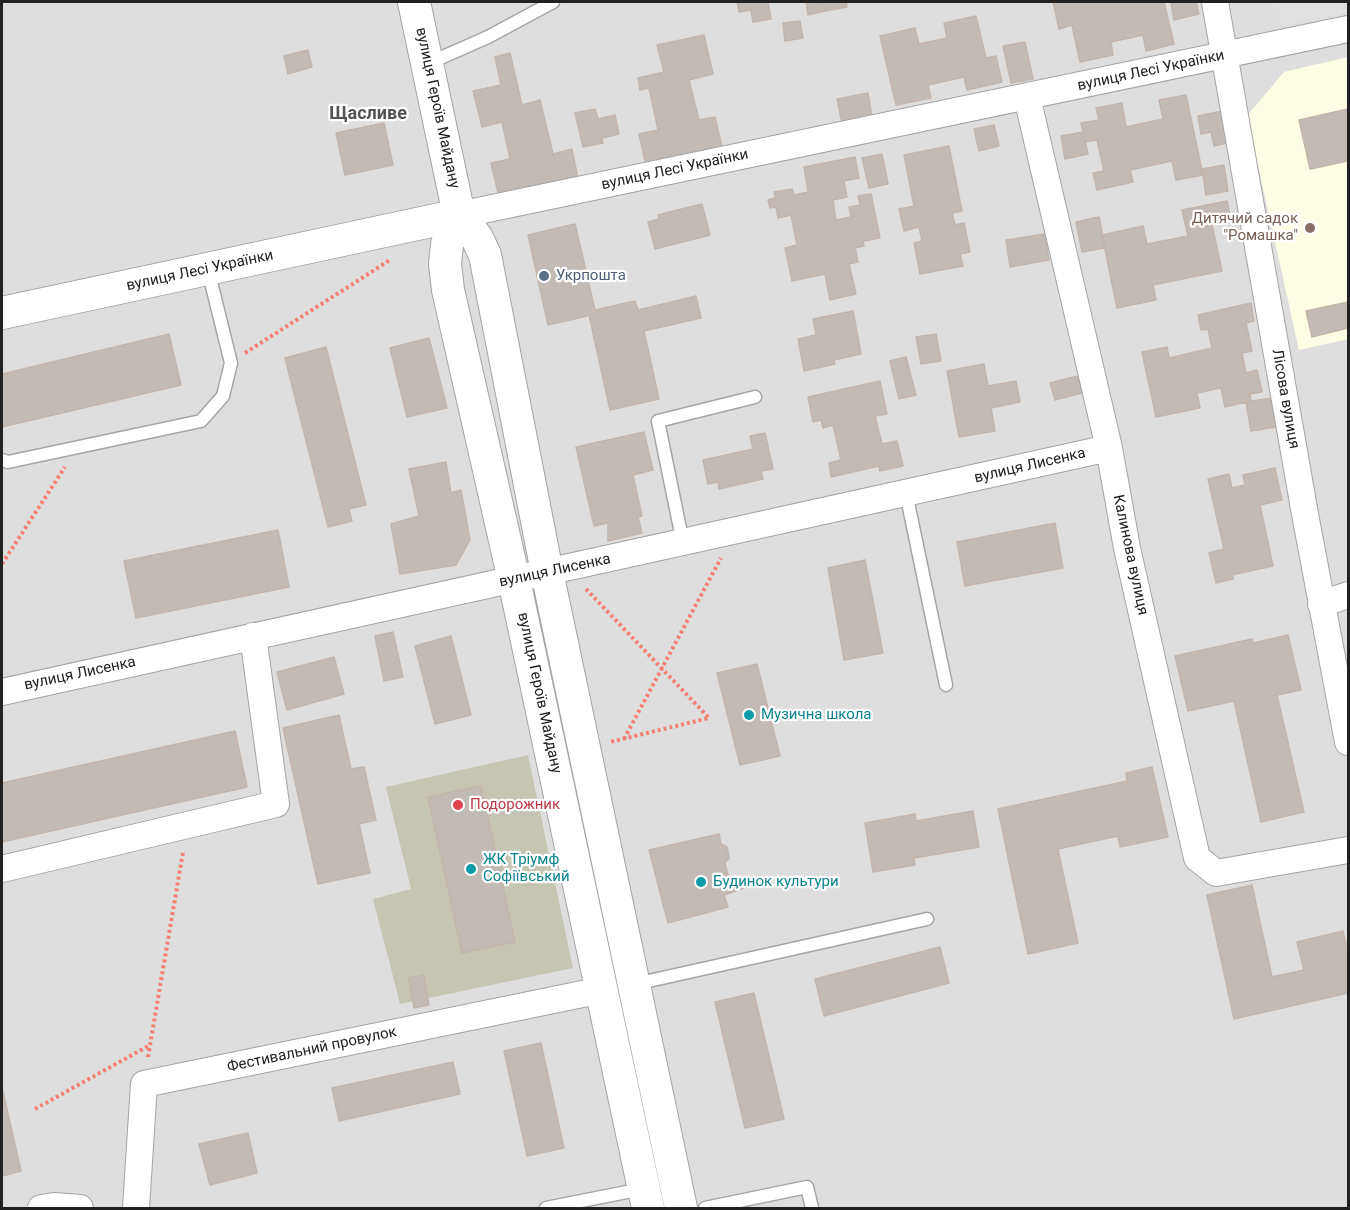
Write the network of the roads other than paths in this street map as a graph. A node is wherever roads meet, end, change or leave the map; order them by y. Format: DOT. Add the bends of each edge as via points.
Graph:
graph roads {
  1 [pos="414,2"];
  2 [pos="553,2"];
  3 [pos="1215,2"];
  4 [pos="1348,29"];
  5 [pos="1225,56"];
  6 [pos="428,64"];
  7 [pos="1027,97"];
  8 [pos="459,215"];
  9 [pos="208,270"];
  10 [pos="2,313"];
  11 [pos="754,397"];
  12 [pos="1109,448"];
  13 [pos="2,460"];
  14 [pos="906,493"];
  15 [pos="683,543"];
  16 [pos="547,572"];
  17 [pos="514,580"];
  18 [pos="1348,595"];
  19 [pos="1321,604"];
  20 [pos="253,636"];
  21 [pos="946,685"];
  22 [pos="2,692"];
  23 [pos="1344,696"];
  24 [pos="1348,742"];
  25 [pos="1348,850"];
  26 [pos="2,869"];
  27 [pos="927,920"];
  28 [pos="633,984"];
  29 [pos="602,990"];
  30 [pos="646,1198"];
  31 [pos="41,1209"];
  32 [pos="80,1209"];
  33 [pos="136,1209"];
  34 [pos="546,1209"];
  35 [pos="681,1209"];
  36 [pos="705,1209"];
  37 [pos="812,1209"];
  1 -- 6 [label="street, вулиця Героїв Майдану"];
  2 -- 6 [label="lane"];
  3 -- 5 [label="street, Лісова вулиця"];
  4 -- 5 [label="street, вулиця Лесі Українки"];
  5 -- 7 [label="street, вулиця Лесі Українки"];
  5 -- 19 [label="street, Лісова вулиця"];
  6 -- 8 [label="street, вулиця Героїв Майдану"];
  7 -- 8 [label="street, вулиця Лесі Українки"];
  7 -- 12 [label="street, Калинова вулиця"];
  8 -- 9 [label="street, вулиця Лесі Українки"];
  8 -- 16 [label="street, вулиця Героїв Майдану" via="485,255"];
  8 -- 17 [label="street, вулиця Героїв Майдану" via="447,244 448,290"];
  9 -- 10 [label="street, вулиця Лесі Українки"];
  9 -- 13 [label="lane" via="231,363 223,396 201,421 8,462"];
  11 -- 15 [label="lane" via="658,421"];
  12 -- 14 [label="street, вулиця Лисенка"];
  12 -- 25 [label="street, Калинова вулиця" via="1126,548 1197,858 1216,873"];
  14 -- 15 [label="street, вулиця Лисенка"];
  14 -- 21 [label="lane"];
  15 -- 16 [label="street, вулиця Лисенка"];
  16 -- 17 [label="street, вулиця Лисенка"];
  16 -- 28 [label="street, вулиця Героїв Майдану"];
  17 -- 20 [label="street, вулиця Лисенка"];
  17 -- 29 [label="street, вулиця Героїв Майдану"];
  18 -- 19 [label="street"];
  19 -- 23 [label="street, Лісова вулиця"];
  20 -- 22 [label="street, вулиця Лисенка"];
  20 -- 26 [label="street" via="276,804"];
  23 -- 24 [label="street, Лісова вулиця"];
  27 -- 28 [label="lane"];
  28 -- 35 [label="street, вулиця Героїв Майдану"];
  29 -- 30 [label="street, вулиця Героїв Майдану"];
  29 -- 33 [label="street, Фестивальний провулок" via="144,1084"];
  30 -- 34 [label="lane"];
  31 -- 32 [label="street"];
  36 -- 37 [label="lane" via="807,1187"];
}
